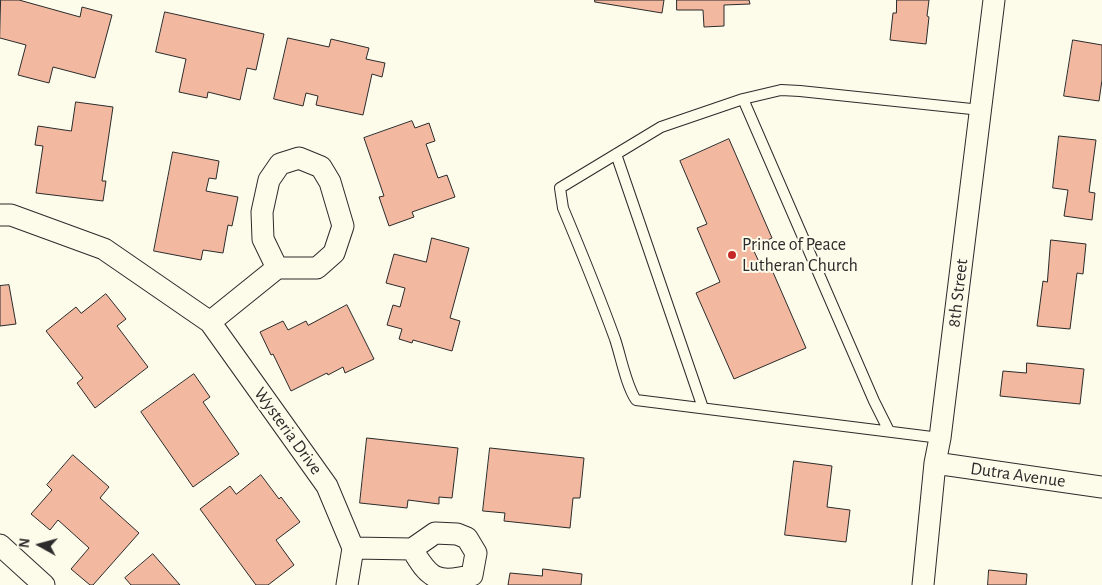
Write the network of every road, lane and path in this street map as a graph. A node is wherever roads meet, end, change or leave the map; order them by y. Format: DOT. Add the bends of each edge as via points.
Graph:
graph roads {
  1 [pos="994,0"];
  2 [pos="743,100"];
  3 [pos="981,110"];
  4 [pos="616,154"];
  5 [pos="0,215"];
  6 [pos="277,268"];
  7 [pos="210,322"];
  8 [pos="703,408"];
  9 [pos="889,430"];
  10 [pos="940,438"];
  11 [pos="935,463"];
  12 [pos="1102,486"];
  13 [pos="0,545"];
  14 [pos="353,548"];
  15 [pos="412,549"];
  16 [pos="44,585"];
  17 [pos="347,585"];
  18 [pos="923,585"];
  1 -- 3 [label="street, 8th Street"];
  2 -- 3 [label="lane" via="781,90"];
  2 -- 4 [label="lane" via="661,127"];
  2 -- 9 [label="lane"];
  3 -- 10 [label="street, 8th Street"];
  4 -- 8 [label="lane"];
  4 -- 8 [label="lane" via="560,188 563,208 636,400"];
  5 -- 7 [label="street, Wysteria Drive" via="11,215 104,249"];
  6 -- 6 [label="street" via="317,268 334,254 343,226 330,182 321,167 299,158 280,164 272,175 262,212 263,239"];
  6 -- 7 [label="street"];
  7 -- 14 [label="street, Wysteria Drive" via="327,486"];
  8 -- 9 [label="lane"];
  9 -- 10 [label="lane"];
  10 -- 11 [label="street, 8th Street"];
  11 -- 12 [label="street, Dutra Avenue"];
  11 -- 18 [label="street, 8th Street"];
  13 -- 16 [label="street"];
  14 -- 15 [label="street"];
  14 -- 17 [label="street"];
}
